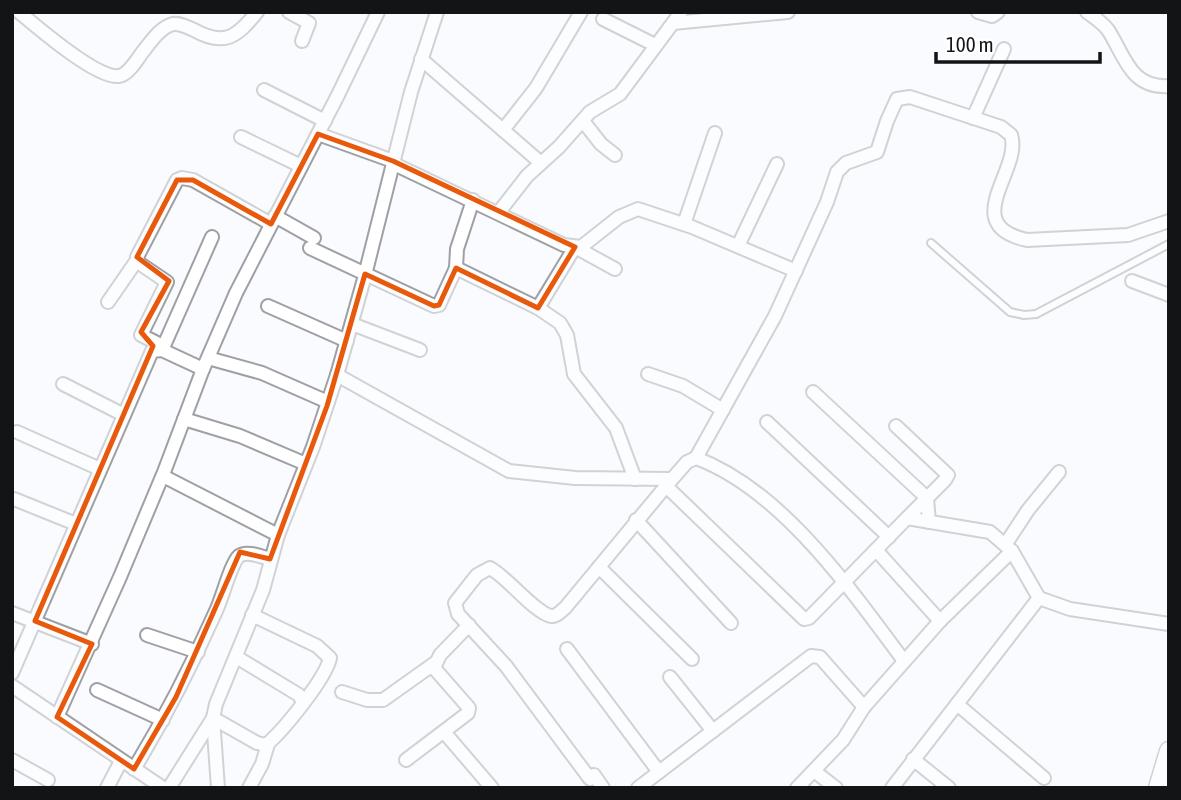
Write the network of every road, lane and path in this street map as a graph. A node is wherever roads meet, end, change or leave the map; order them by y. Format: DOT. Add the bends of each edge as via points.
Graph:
graph roads {
  1 [pos="19,12"];
  2 [pos="257,12"];
  3 [pos="289,12"];
  4 [pos="378,12"];
  5 [pos="437,12"];
  6 [pos="581,12"];
  7 [pos="788,12"];
  8 [pos="978,12"];
  9 [pos="998,12"];
  10 [pos="1087,12"];
  11 [pos="677,18"];
  12 [pos="603,19"];
  13 [pos="302,41"];
  14 [pos="655,46"];
  15 [pos="1004,49"];
  16 [pos="421,59"];
  17 [pos="1169,86"];
  18 [pos="264,90"];
  19 [pos="973,118"];
  20 [pos="325,121"];
  21 [pos="583,121"];
  22 [pos="503,130"];
  23 [pos="715,133"];
  24 [pos="318,134"];
  25 [pos="241,137"];
  26 [pos="615,155"];
  27 [pos="392,162"];
  28 [pos="541,163"];
  29 [pos="777,164"];
  30 [pos="301,166"];
  31 [pos="473,200"];
  32 [pos="499,212"];
  33 [pos="273,220"];
  34 [pos="1169,221"];
  35 [pos="684,224"];
  36 [pos="212,237"];
  37 [pos="931,243"];
  38 [pos="1169,244"];
  39 [pos="738,246"];
  40 [pos="575,247"];
  41 [pos="137,260"];
  42 [pos="456,268"];
  43 [pos="615,269"];
  44 [pos="796,271"];
  45 [pos="365,275"];
  46 [pos="1132,281"];
  47 [pos="1169,295"];
  48 [pos="108,302"];
  49 [pos="268,306"];
  50 [pos="538,308"];
  51 [pos="352,324"];
  52 [pos="347,341"];
  53 [pos="163,348"];
  54 [pos="419,350"];
  55 [pos="206,364"];
  56 [pos="648,374"];
  57 [pos="337,375"];
  58 [pos="63,384"];
  59 [pos="813,392"];
  60 [pos="328,402"];
  61 [pos="723,410"];
  62 [pos="124,415"];
  63 [pos="184,419"];
  64 [pos="768,422"];
  65 [pos="896,426"];
  66 [pos="17,432"];
  67 [pos="696,458"];
  68 [pos="306,464"];
  69 [pos="100,469"];
  70 [pos="1059,472"];
  71 [pos="163,477"];
  72 [pos="635,479"];
  73 [pos="669,482"];
  74 [pos="927,498"];
  75 [pos="14,499"];
  76 [pos="907,518"];
  77 [pos="636,520"];
  78 [pos="929,522"];
  79 [pos="76,524"];
  80 [pos="278,535"];
  81 [pos="889,537"];
  82 [pos="1009,548"];
  83 [pos="876,550"];
  84 [pos="270,559"];
  85 [pos="599,568"];
  86 [pos="842,582"];
  87 [pos="1039,598"];
  88 [pos="12,613"];
  89 [pos="253,615"];
  90 [pos="35,621"];
  91 [pos="940,621"];
  92 [pos="731,623"];
  93 [pos="1169,624"];
  94 [pos="470,625"];
  95 [pos="147,635"];
  96 [pos="92,644"];
  97 [pos="566,649"];
  98 [pos="198,652"];
  99 [pos="239,658"];
  100 [pos="692,659"];
  101 [pos="904,662"];
  102 [pos="435,663"];
  103 [pos="12,673"];
  104 [pos="670,677"];
  105 [pos="12,686"];
  106 [pos="97,690"];
  107 [pos="342,692"];
  108 [pos="303,702"];
  109 [pos="957,704"];
  110 [pos="864,707"];
  111 [pos="58,717"];
  112 [pos="213,718"];
  113 [pos="163,720"];
  114 [pos="713,731"];
  115 [pos="443,732"];
  116 [pos="268,744"];
  117 [pos="1169,751"];
  118 [pos="913,759"];
  119 [pos="405,760"];
  120 [pos="12,761"];
  121 [pos="121,761"];
  122 [pos="134,769"];
  123 [pos="814,771"];
  124 [pos="659,772"];
  125 [pos="1044,778"];
  126 [pos="48,780"];
  127 [pos="107,788"];
  128 [pos="163,788"];
  129 [pos="169,788"];
  130 [pos="218,788"];
  131 [pos="249,788"];
  132 [pos="492,788"];
  133 [pos="603,788"];
  134 [pos="638,788"];
  135 [pos="796,788"];
  136 [pos="836,788"];
  137 [pos="892,788"];
  138 [pos="949,788"];
  139 [pos="1158,788"];
  1 -- 2 [label="street" via="99,72 117,76 127,72 167,27 181,24 209,38 231,38"];
  3 -- 13 [label="street" via="309,23"];
  4 -- 20 [label="street"];
  5 -- 16 [label="street"];
  6 -- 22 [label="street" via="536,88"];
  7 -- 11 [label="street"];
  8 -- 9 [label="street" via="992,16"];
  10 -- 17 [label="street" via="1110,32 1128,68 1151,83"];
  11 -- 14 [label="street"];
  12 -- 14 [label="street"];
  14 -- 21 [label="street" via="620,94 594,108"];
  15 -- 19 [label="street"];
  16 -- 22 [label="street"];
  16 -- 27 [label="street"];
  18 -- 20 [label="street"];
  19 -- 34 [label="street" via="1001,127 1012,137 994,211 1000,225 1014,237 1128,235"];
  19 -- 44 [label="street" via="909,97 897,99 877,152 846,163 837,172"];
  20 -- 24 [label="street"];
  21 -- 26 [label="street"];
  21 -- 28 [label="street"];
  22 -- 28 [label="street"];
  23 -- 35 [label="street"];
  24 -- 27 [label="street"];
  24 -- 30 [label="street"];
  25 -- 30 [label="street"];
  27 -- 31 [label="street"];
  27 -- 45 [label="street"];
  28 -- 32 [label="street"];
  29 -- 39 [label="street"];
  30 -- 33 [label="street"];
  31 -- 32 [label="street"];
  31 -- 42 [label="street" via="457,249"];
  32 -- 40 [label="street"];
  33 -- 41 [label="street" via="193,180 179,179"];
  33 -- 45 [label="street"];
  33 -- 55 [label="street"];
  35 -- 39 [label="street"];
  35 -- 40 [label="street" via="634,209"];
  36 -- 53 [label="street"];
  37 -- 38 [label="lane" via="1010,312 1024,315 1035,314"];
  39 -- 44 [label="street"];
  40 -- 43 [label="street"];
  40 -- 50 [label="street"];
  41 -- 48 [label="street"];
  41 -- 53 [label="street" via="167,282 141,335"];
  42 -- 45 [label="street" via="439,305 434,306"];
  42 -- 50 [label="street"];
  44 -- 61 [label="street"];
  45 -- 51 [label="street"];
  46 -- 47 [label="street"];
  49 -- 52 [label="street"];
  50 -- 72 [label="street" via="565,330 573,374 616,428"];
  51 -- 52 [label="street"];
  51 -- 54 [label="street"];
  52 -- 57 [label="street"];
  53 -- 55 [label="street"];
  53 -- 62 [label="street" via="152,351"];
  55 -- 60 [label="street" via="262,373"];
  55 -- 63 [label="street"];
  56 -- 61 [label="street" via="683,386"];
  57 -- 60 [label="street"];
  57 -- 72 [label="street" via="509,471"];
  58 -- 62 [label="street"];
  59 -- 74 [label="street"];
  60 -- 68 [label="street"];
  61 -- 67 [label="street"];
  62 -- 69 [label="street"];
  63 -- 68 [label="street"];
  63 -- 71 [label="street"];
  64 -- 81 [label="street"];
  65 -- 74 [label="street" via="948,475"];
  66 -- 69 [label="street"];
  67 -- 73 [label="street"];
  67 -- 86 [label="street" via="758,492"];
  68 -- 80 [label="street"];
  69 -- 79 [label="street"];
  70 -- 82 [label="street" via="1028,510"];
  71 -- 80 [label="street"];
  71 -- 96 [label="street"];
  72 -- 73 [label="street"];
  73 -- 77 [label="street"];
  73 -- 86 [label="street" via="804,619"];
  74 -- 76 [label="street"];
  74 -- 78 [label="street"];
  75 -- 79 [label="street"];
  76 -- 78 [label="street"];
  76 -- 81 [label="street"];
  77 -- 85 [label="street"];
  77 -- 92 [label="street"];
  78 -- 82 [label="street" via="990,532"];
  79 -- 90 [label="street"];
  80 -- 84 [label="street"];
  81 -- 83 [label="street"];
  82 -- 87 [label="street"];
  82 -- 91 [label="street"];
  83 -- 86 [label="street"];
  83 -- 91 [label="street"];
  84 -- 89 [label="street"];
  84 -- 98 [label="street" via="249,554 237,557"];
  85 -- 94 [label="street" via="565,608 551,616 497,571 486,568 454,603"];
  85 -- 100 [label="street"];
  86 -- 101 [label="street"];
  87 -- 93 [label="street" via="1070,609"];
  87 -- 109 [label="street"];
  88 -- 90 [label="street"];
  89 -- 108 [label="street" via="328,654 327,667"];
  89 -- 112 [label="street"];
  90 -- 96 [label="street"];
  90 -- 103 [label="street"];
  91 -- 101 [label="street"];
  94 -- 102 [label="street"];
  94 -- 133 [label="street"];
  95 -- 98 [label="street"];
  96 -- 111 [label="street"];
  97 -- 124 [label="street"];
  98 -- 113 [label="street"];
  99 -- 108 [label="street" via="299,695"];
  101 -- 110 [label="street"];
  102 -- 107 [label="street" via="383,700"];
  102 -- 115 [label="street" via="436,671 469,711"];
  104 -- 114 [label="street"];
  105 -- 111 [label="street"];
  106 -- 113 [label="street"];
  108 -- 116 [label="street"];
  109 -- 118 [label="street"];
  109 -- 125 [label="street"];
  110 -- 114 [label="street" via="820,657 811,656"];
  110 -- 123 [label="street" via="843,740"];
  111 -- 121 [label="street"];
  112 -- 116 [label="street" via="257,743"];
  112 -- 129 [label="street"];
  112 -- 130 [label="street"];
  113 -- 122 [label="street"];
  114 -- 124 [label="street"];
  115 -- 119 [label="street"];
  115 -- 132 [label="street"];
  116 -- 131 [label="street"];
  117 -- 139 [label="main road"];
  118 -- 137 [label="street"];
  118 -- 138 [label="street"];
  120 -- 126 [label="street"];
  121 -- 122 [label="street"];
  121 -- 127 [label="street"];
  122 -- 128 [label="street"];
  123 -- 135 [label="street"];
  123 -- 136 [label="street"];
  124 -- 134 [label="street"];
}
